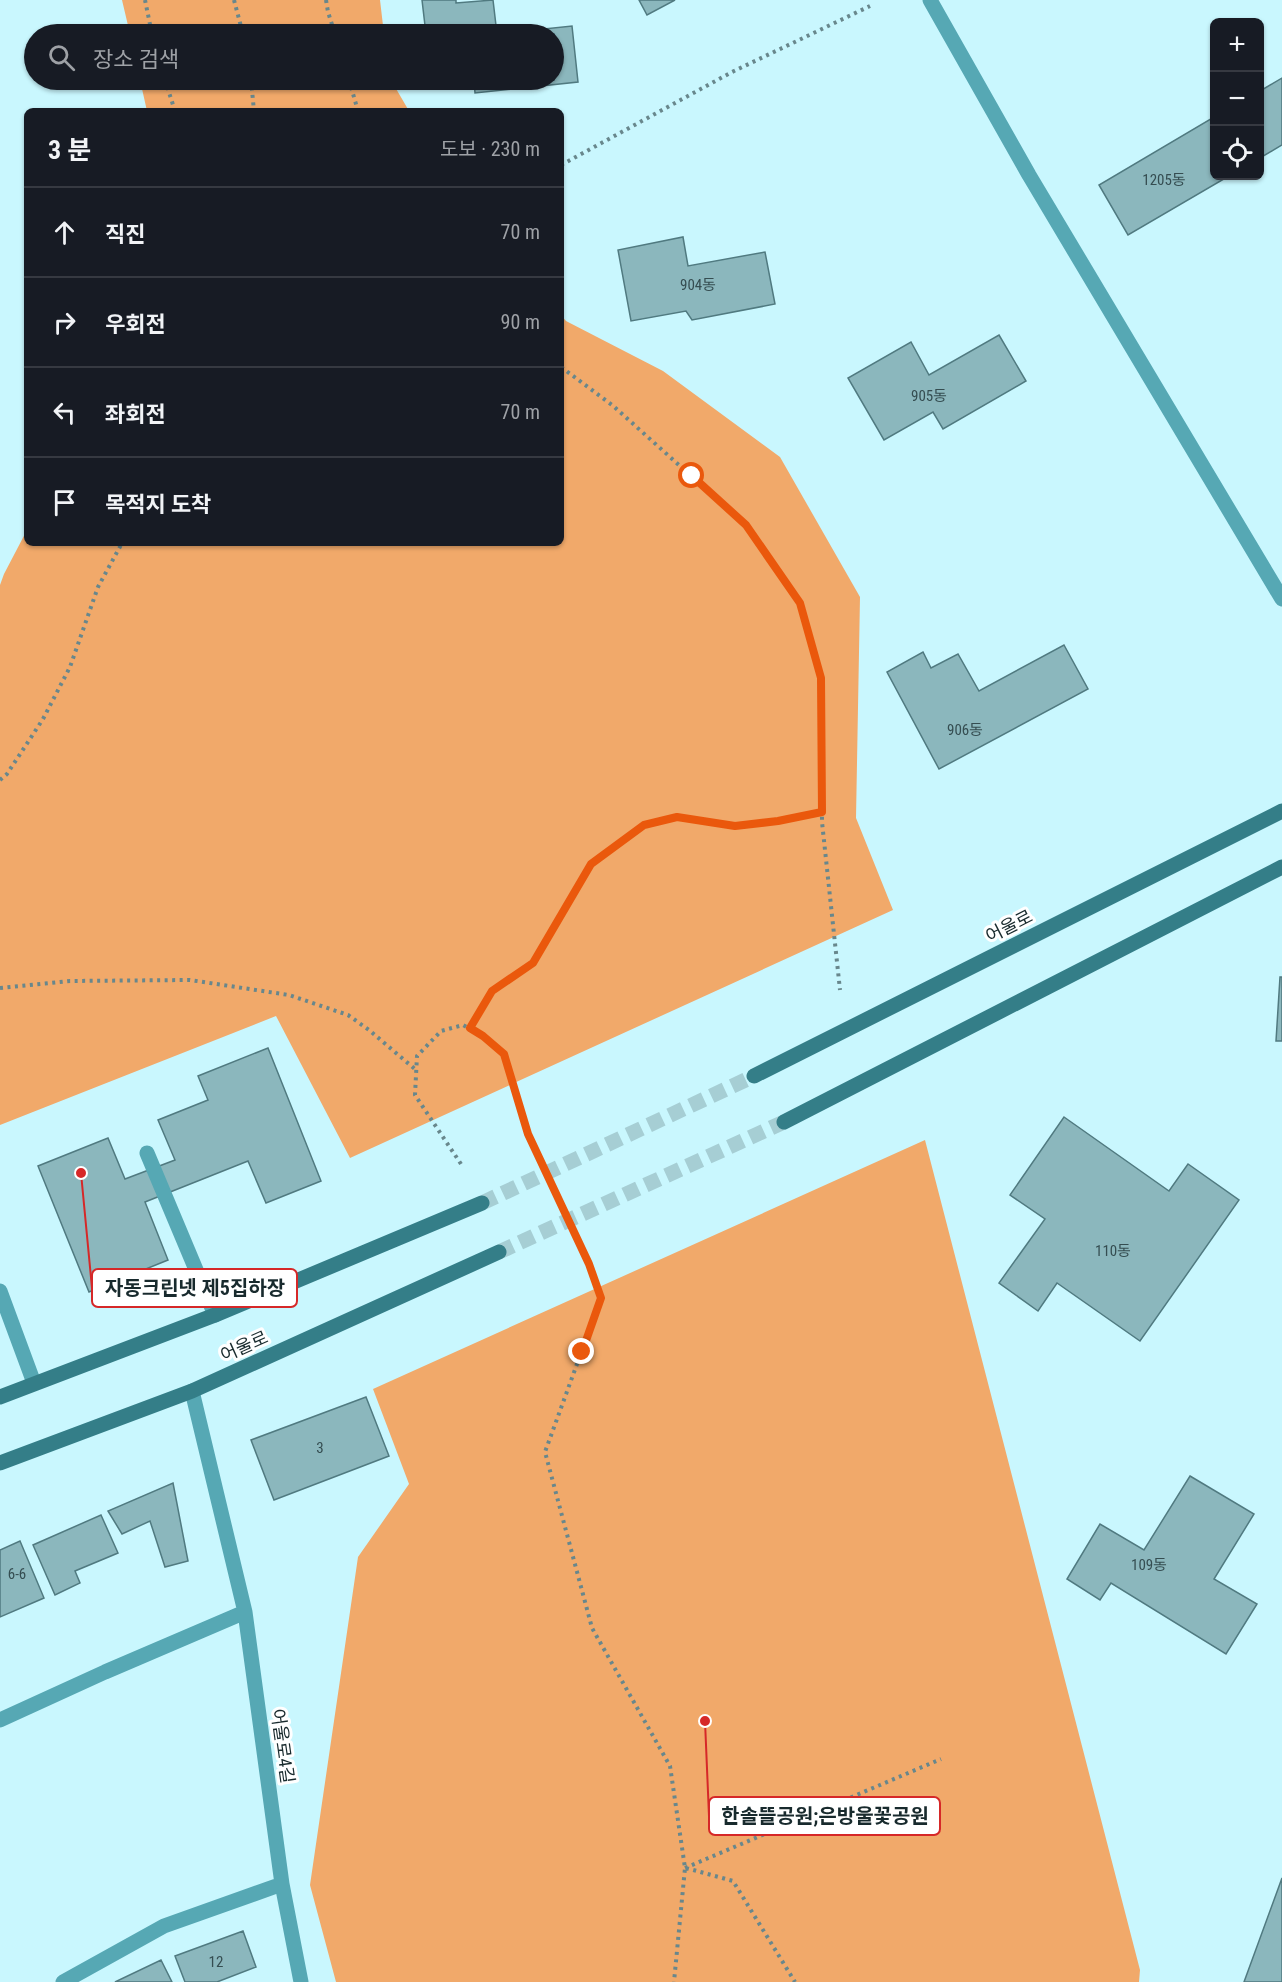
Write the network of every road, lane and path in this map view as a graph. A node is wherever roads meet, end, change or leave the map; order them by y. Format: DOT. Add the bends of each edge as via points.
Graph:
graph roads {
  1 [pos="234,0"];
  2 [pos="327,0"];
  3 [pos="930,0"];
  4 [pos="145,3"];
  5 [pos="870,6"];
  6 [pos="150,24"];
  7 [pos="240,24"];
  8 [pos="332,24"];
  9 [pos="168,90"];
  10 [pos="252,90"];
  11 [pos="352,90"];
  12 [pos="174,108"];
  13 [pos="254,108"];
  14 [pos="357,108"];
  15 [pos="564,163"];
  16 [pos="564,369"];
  17 [pos="120,546"];
  18 [pos="1282,599"];
  19 [pos="0,780"];
  20 [pos="1282,811"];
  21 [pos="822,812"];
  22 [pos="1282,867"];
  23 [pos="0,988"];
  24 [pos="840,990"];
  25 [pos="470,1028"];
  26 [pos="416,1070"];
  27 [pos="754,1076"];
  28 [pos="784,1122"];
  29 [pos="147,1153"];
  30 [pos="461,1164"];
  31 [pos="482,1203"];
  32 [pos="499,1252"];
  33 [pos="0,1291"];
  34 [pos="216,1315"];
  35 [pos="34,1383"];
  36 [pos="192,1391"];
  37 [pos="0,1397"];
  38 [pos="0,1463"];
  39 [pos="245,1612"];
  40 [pos="0,1720"];
  41 [pos="941,1759"];
  42 [pos="685,1868"];
  43 [pos="282,1884"];
  44 [pos="63,1982"];
  45 [pos="301,1982"];
  46 [pos="674,1982"];
  47 [pos="795,1982"];
  1 -- 7 [label="path"];
  2 -- 8 [label="path"];
  3 -- 18 [label="street" via="1029,175"];
  4 -- 6 [label="path"];
  5 -- 15 [label="path" via="732,72"];
  9 -- 12 [label="path"];
  10 -- 13 [label="path"];
  11 -- 14 [label="path"];
  16 -- 21 [label="path" via="612,405 746,525 800,603 821,678"];
  17 -- 19 [label="path" via="98,587 70,667 44,719"];
  20 -- 27 [label="street, 어울로"];
  21 -- 24 [label="path"];
  21 -- 25 [label="path" via="735,826 677,817 644,825 591,864 533,963 492,991"];
  22 -- 28 [label="street"];
  23 -- 26 [label="path" via="70,981 190,980 289,995 348,1015"];
  25 -- 26 [label="path" via="463,1024 441,1031 417,1056"];
  25 -- 42 [label="path" via="504,1054 528,1134 601,1298 545,1452 592,1628 670,1766"];
  26 -- 30 [label="path" via="415,1095"];
  29 -- 34 [label="street"];
  31 -- 34 [label="street"];
  32 -- 36 [label="street, 어울로"];
  33 -- 35 [label="street"];
  34 -- 35 [label="street"];
  35 -- 37 [label="street"];
  36 -- 38 [label="street, 어울로"];
  36 -- 39 [label="street, 어울로4길"];
  39 -- 40 [label="street"];
  39 -- 43 [label="street, 어울로4길"];
  41 -- 42 [label="path"];
  42 -- 46 [label="path"];
  42 -- 47 [label="path" via="733,1881"];
  43 -- 44 [label="street" via="164,1926"];
  43 -- 45 [label="street, 어울로4길"];
}
